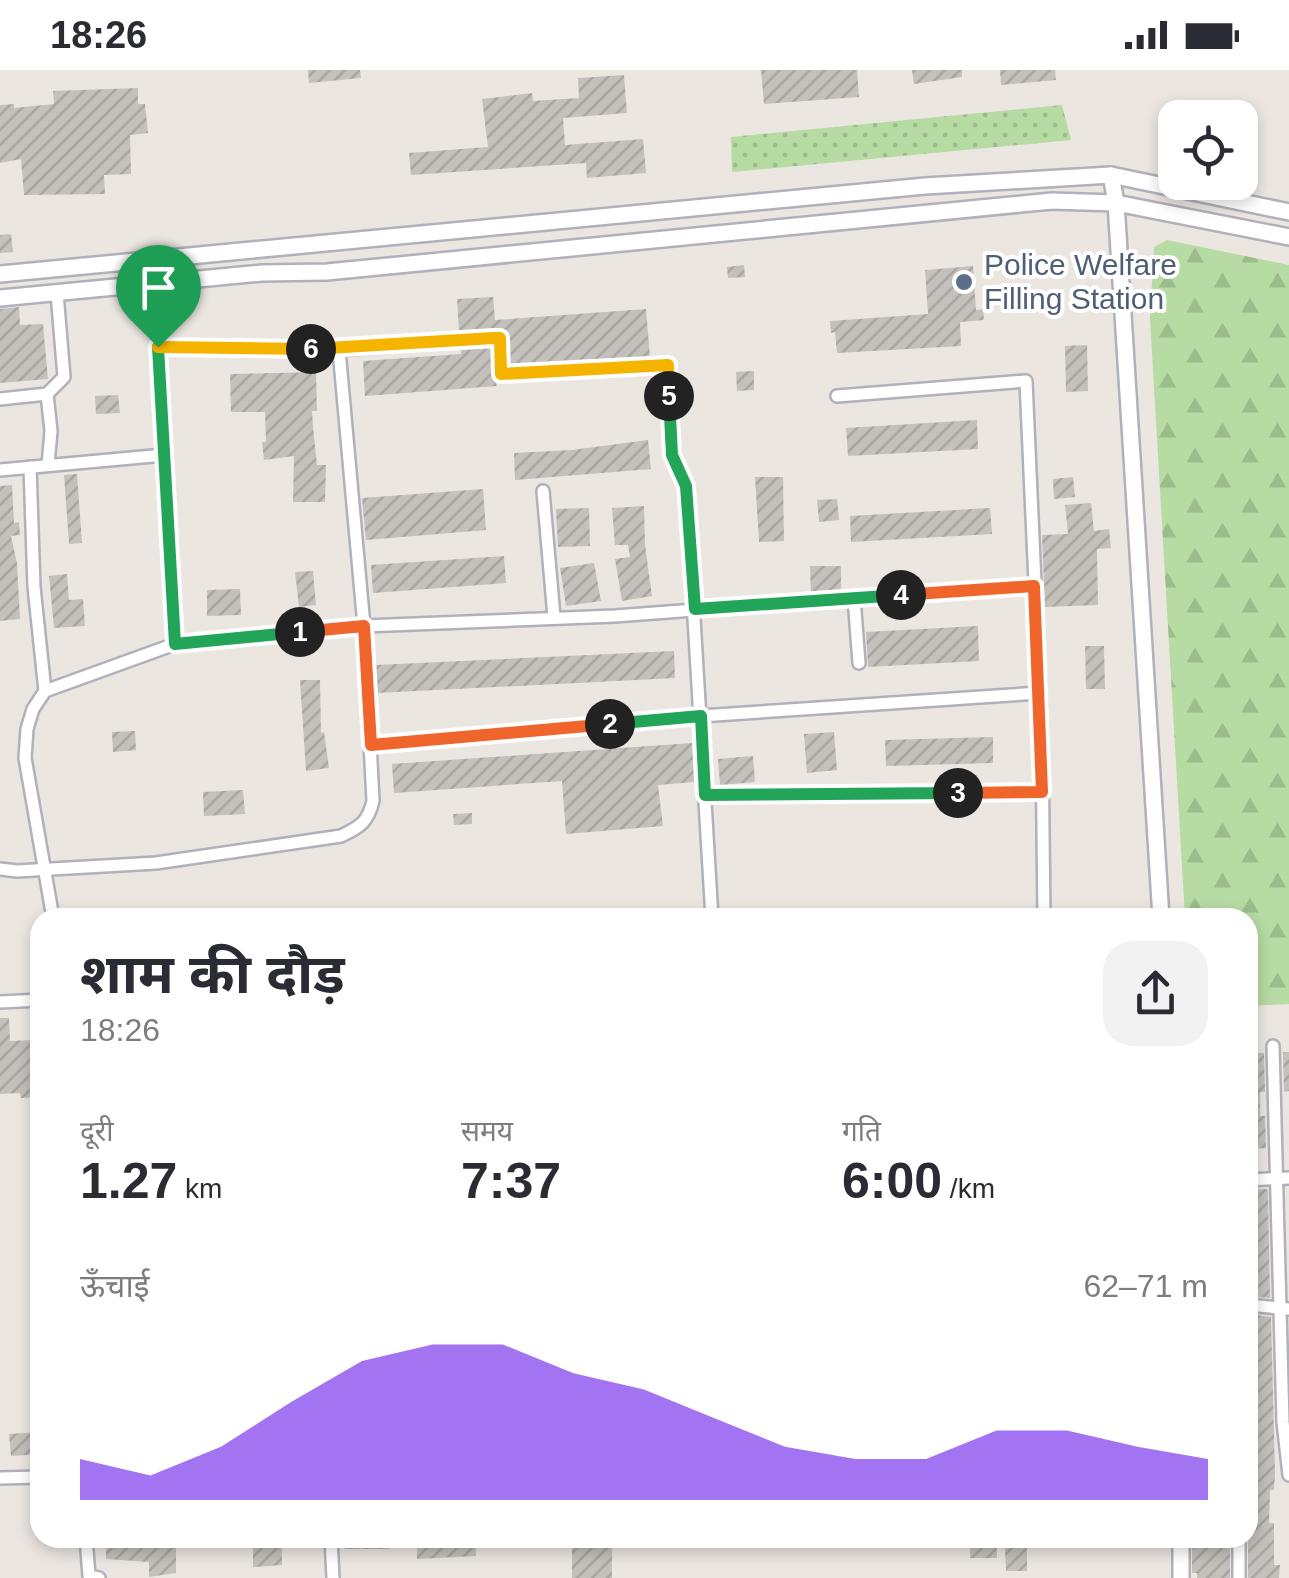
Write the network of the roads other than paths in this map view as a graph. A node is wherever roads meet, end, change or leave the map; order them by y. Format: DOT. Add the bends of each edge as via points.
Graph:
graph roads {
  1 [pos="1111,175"];
  2 [pos="1116,203"];
  3 [pos="1289,212"];
  4 [pos="1289,237"];
  5 [pos="0,274"];
  6 [pos="159,283"];
  7 [pos="57,293"];
  8 [pos="0,298"];
  9 [pos="158,347"];
  10 [pos="340,350"];
  11 [pos="47,394"];
  12 [pos="837,396"];
  13 [pos="0,398"];
  14 [pos="164,455"];
  15 [pos="48,465"];
  16 [pos="30,467"];
  17 [pos="0,470"];
  18 [pos="543,491"];
  19 [pos="1034,586"];
  20 [pos="854,598"];
  21 [pos="695,609"];
  22 [pos="554,617"];
  23 [pos="364,626"];
  24 [pos="175,644"];
  25 [pos="859,663"];
  26 [pos="44,691"];
  27 [pos="1040,694"];
  28 [pos="701,716"];
  29 [pos="371,745"];
  30 [pos="1042,792"];
  31 [pos="705,795"];
  32 [pos="44,868"];
  33 [pos="0,869"];
  34 [pos="50,908"];
  35 [pos="711,908"];
  36 [pos="1044,908"];
  37 [pos="1161,908"];
  38 [pos="30,1000"];
  39 [pos="0,1002"];
  40 [pos="1273,1046"];
  41 [pos="1284,1178"];
  42 [pos="1258,1179"];
  43 [pos="1258,1306"];
  44 [pos="1285,1309"];
  45 [pos="1289,1475"];
  46 [pos="30,1477"];
  47 [pos="0,1478"];
  48 [pos="87,1548"];
  49 [pos="332,1548"];
  50 [pos="1180,1548"];
  51 [pos="1239,1548"];
  52 [pos="99,1578"];
  53 [pos="333,1578"];
  54 [pos="1181,1578"];
  55 [pos="1239,1578"];
  1 -- 2 [label="main road"];
  1 -- 3 [label="main road"];
  1 -- 5 [label="main road" via="926,186"];
  2 -- 4 [label="main road"];
  2 -- 6 [label="main road" via="1052,201"];
  2 -- 37 [label="main road"];
  6 -- 7 [label="main road"];
  6 -- 9 [label="street"];
  7 -- 8 [label="main road"];
  7 -- 11 [label="street" via="64,377"];
  9 -- 10 [label="street"];
  9 -- 14 [label="street"];
  10 -- 21 [label="street" via="500,338 501,374 668,365 672,455 686,486"];
  10 -- 23 [label="street"];
  11 -- 13 [label="street"];
  11 -- 15 [label="street"];
  12 -- 19 [label="street" via="1026,381"];
  14 -- 15 [label="street"];
  14 -- 24 [label="street"];
  15 -- 16 [label="street"];
  16 -- 17 [label="street"];
  16 -- 26 [label="street"];
  18 -- 22 [label="street"];
  19 -- 20 [label="street"];
  19 -- 27 [label="street"];
  20 -- 21 [label="street"];
  20 -- 25 [label="street"];
  21 -- 22 [label="street"];
  21 -- 28 [label="street"];
  22 -- 23 [label="street"];
  23 -- 24 [label="street"];
  23 -- 29 [label="street"];
  24 -- 26 [label="street"];
  26 -- 32 [label="street" via="26,729 25,758"];
  27 -- 28 [label="street"];
  27 -- 30 [label="street"];
  28 -- 29 [label="street"];
  28 -- 31 [label="street"];
  29 -- 32 [label="street" via="369,818 340,836 156,863"];
  30 -- 31 [label="street"];
  30 -- 36 [label="street"];
  31 -- 35 [label="street"];
  32 -- 33 [label="street"];
  32 -- 34 [label="street"];
  38 -- 39 [label="street"];
  40 -- 41 [label="street"];
  41 -- 42 [label="street"];
  41 -- 44 [label="street"];
  43 -- 44 [label="street"];
  44 -- 45 [label="street"];
  46 -- 47 [label="street"];
  48 -- 52 [label="street" via="89,1576"];
  49 -- 53 [label="street"];
  50 -- 54 [label="main road"];
  51 -- 55 [label="street"];
}
